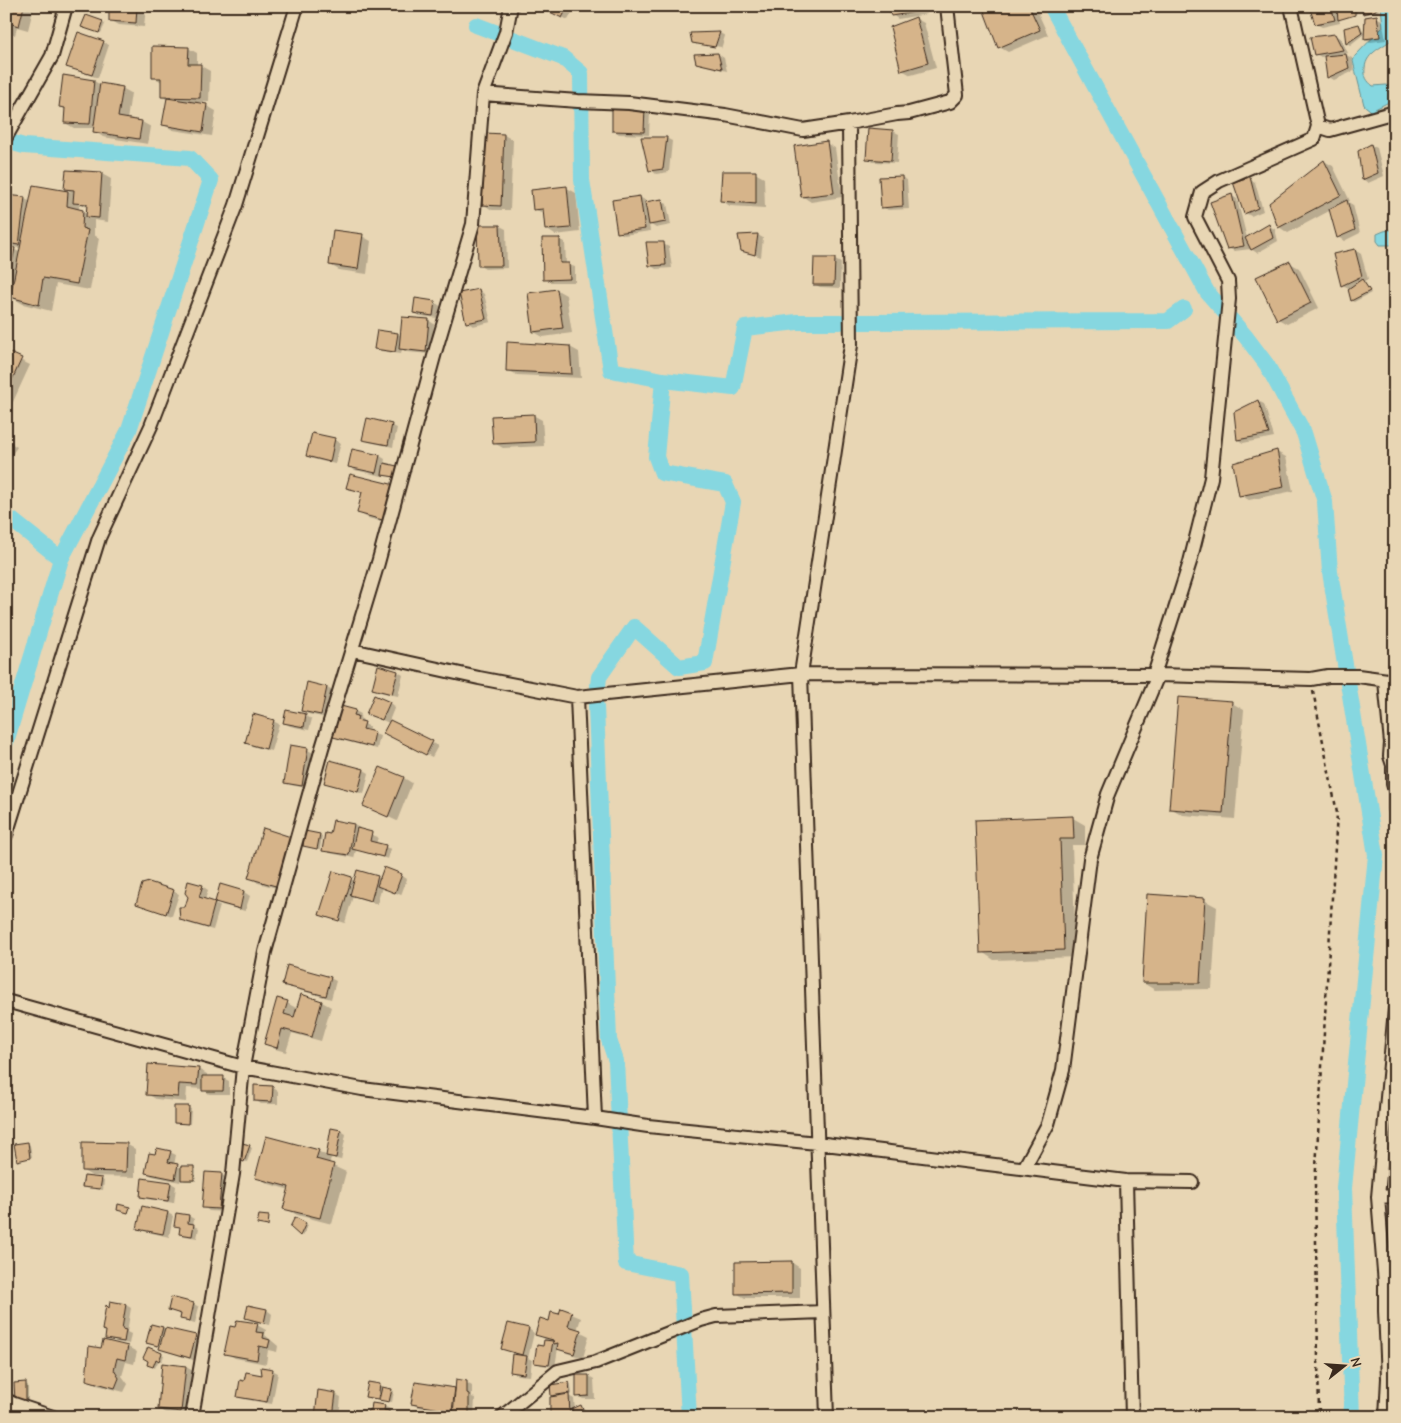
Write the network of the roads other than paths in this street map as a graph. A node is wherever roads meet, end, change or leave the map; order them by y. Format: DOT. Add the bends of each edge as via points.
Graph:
graph roads {
  1 [pos="66,6"];
  2 [pos="297,6"];
  3 [pos="511,6"];
  4 [pos="947,6"];
  5 [pos="1291,6"];
  6 [pos="483,94"];
  7 [pos="1395,112"];
  8 [pos="849,123"];
  9 [pos="1318,126"];
  10 [pos="6,137"];
  11 [pos="352,650"];
  12 [pos="801,674"];
  13 [pos="1156,675"];
  14 [pos="1390,681"];
  15 [pos="577,697"];
  16 [pos="1395,791"];
  17 [pos="1395,809"];
  18 [pos="6,835"];
  19 [pos="6,1001"];
  20 [pos="1395,1009"];
  21 [pos="243,1067"];
  22 [pos="601,1119"];
  23 [pos="817,1142"];
  24 [pos="1024,1168"];
  25 [pos="1126,1181"];
  26 [pos="1192,1182"];
  27 [pos="1395,1196"];
  28 [pos="1378,1197"];
  29 [pos="823,1312"];
  30 [pos="6,1400"];
  31 [pos="53,1417"];
  32 [pos="192,1417"];
  33 [pos="502,1417"];
  34 [pos="827,1417"];
  35 [pos="1132,1417"];
  36 [pos="1386,1417"];
  1 -- 10 [label="street" via="52,56"];
  2 -- 18 [label="street" via="236,205 151,426 99,538"];
  3 -- 6 [label="street" via="506,32"];
  4 -- 8 [label="street" via="957,96 939,106"];
  5 -- 9 [label="street"];
  6 -- 8 [label="street" via="629,103 725,115 803,130"];
  6 -- 11 [label="street" via="473,224"];
  7 -- 9 [label="street" via="1330,130"];
  8 -- 12 [label="street" via="851,345"];
  9 -- 13 [label="street" via="1314,139 1219,181 1202,192 1195,217 1228,281 1229,299 1211,478"];
  11 -- 15 [label="street"];
  11 -- 21 [label="street" via="265,952"];
  12 -- 13 [label="street"];
  12 -- 15 [label="street"];
  12 -- 23 [label="street"];
  13 -- 14 [label="street" via="1311,679 1358,676"];
  13 -- 24 [label="street" via="1108,794 1090,859 1063,1070 1048,1124"];
  14 -- 16 [label="street" via="1390,756"];
  15 -- 22 [label="street"];
  16 -- 17 [label="street"];
  19 -- 21 [label="street"];
  20 -- 28 [label="street"];
  21 -- 22 [label="street" via="362,1089"];
  21 -- 32 [label="street" via="233,1174"];
  22 -- 23 [label="street"];
  23 -- 24 [label="street"];
  23 -- 29 [label="street"];
  24 -- 25 [label="street"];
  25 -- 26 [label="street"];
  25 -- 35 [label="street"];
  27 -- 28 [label="street"];
  28 -- 36 [label="street" via="1385,1284"];
  29 -- 33 [label="street" via="716,1316 701,1320 596,1362 558,1371"];
  29 -- 34 [label="street"];
  30 -- 31 [label="street"];
}
